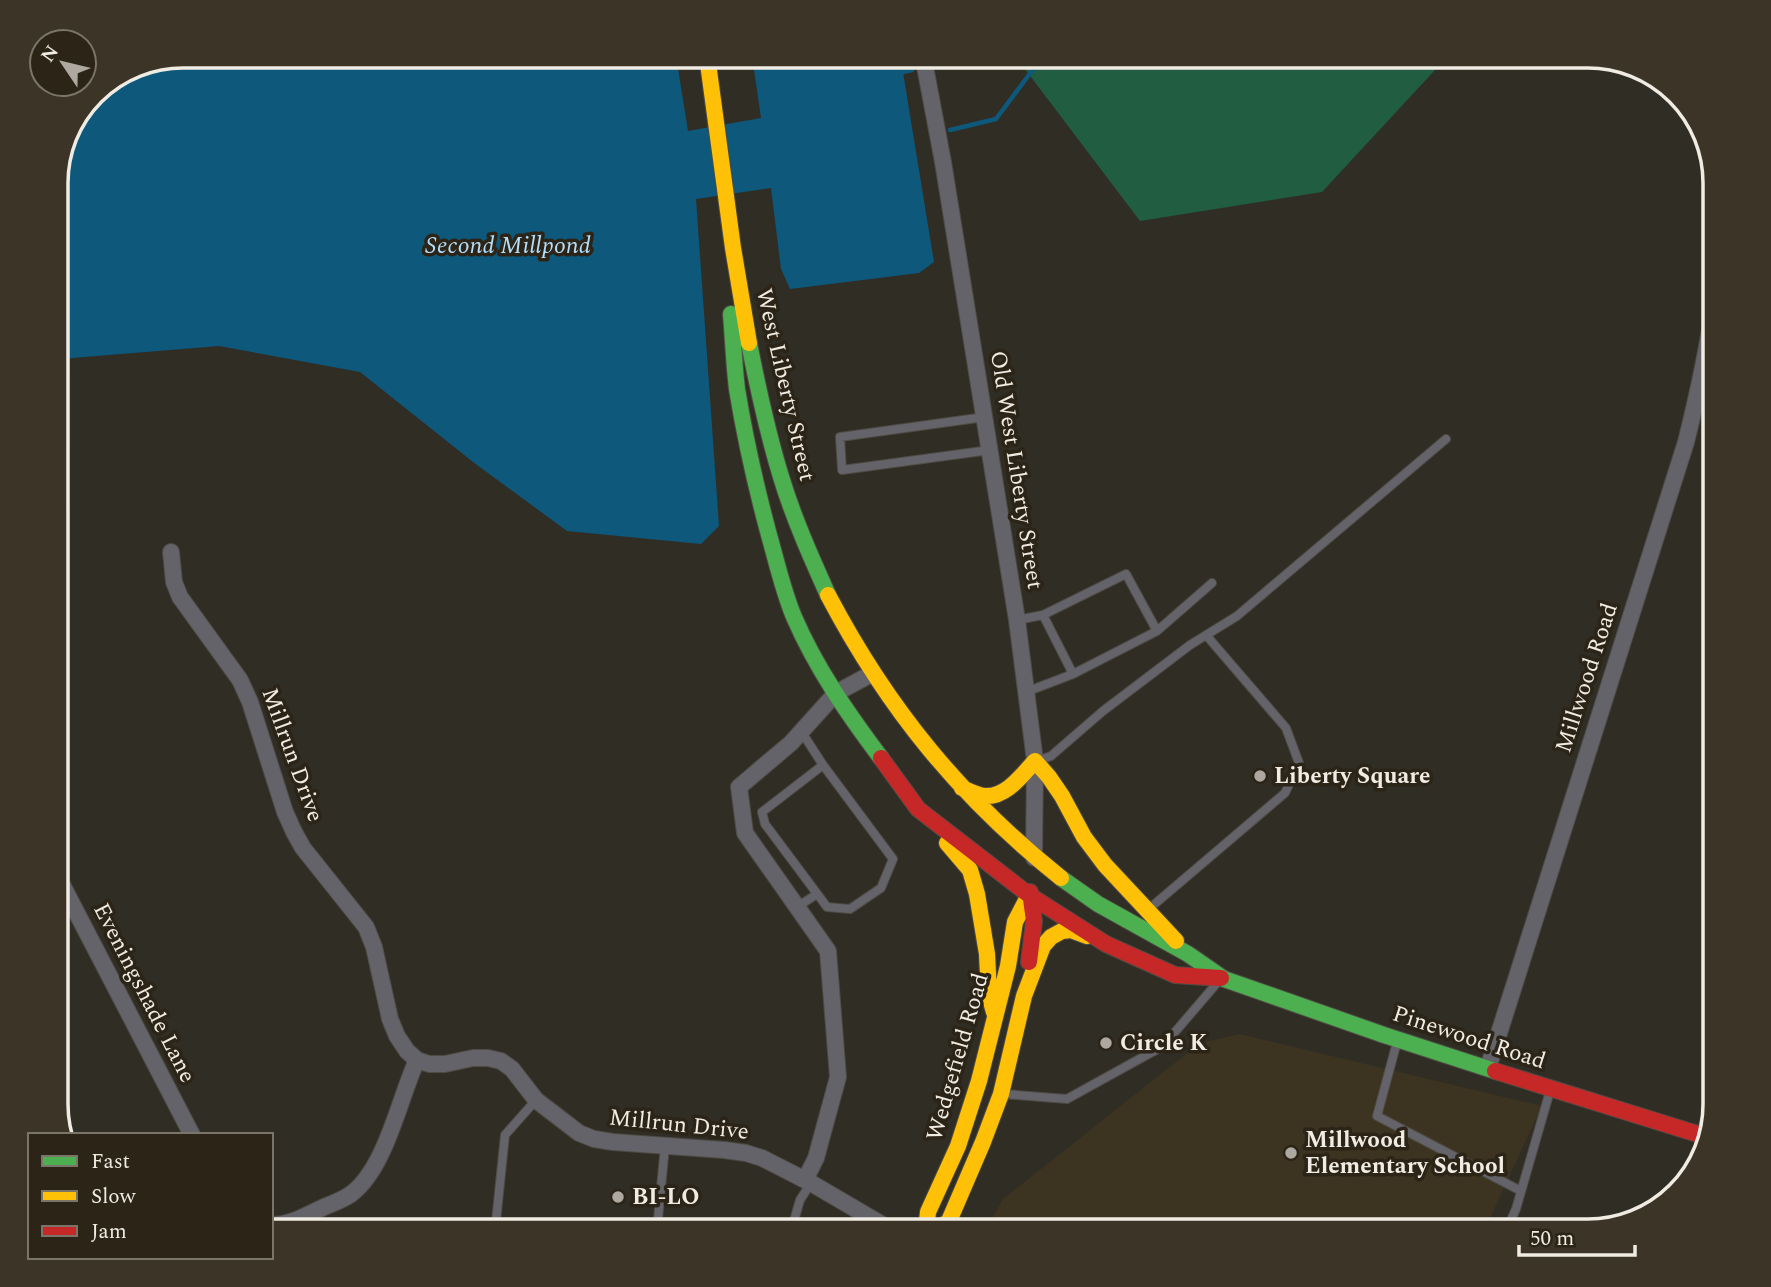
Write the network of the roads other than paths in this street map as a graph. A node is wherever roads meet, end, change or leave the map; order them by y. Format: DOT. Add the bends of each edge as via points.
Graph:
graph roads {
  1 [pos="709,68"];
  2 [pos="925,68"];
  3 [pos="729,220"];
  4 [pos="1703,365"];
  5 [pos="985,417"];
  6 [pos="1446,439"];
  7 [pos="990,450"];
  8 [pos="171,552"];
  9 [pos="1212,583"];
  10 [pos="1043,615"];
  11 [pos="1017,620"];
  12 [pos="1157,631"];
  13 [pos="1206,635"];
  14 [pos="873,673"];
  15 [pos="1073,674"];
  16 [pos="1026,692"];
  17 [pos="836,693"];
  18 [pos="801,732"];
  19 [pos="1035,761"];
  20 [pos="823,765"];
  21 [pos="961,787"];
  22 [pos="918,809"];
  23 [pos="772,835"];
  24 [pos="754,846"];
  25 [pos="1031,876"];
  26 [pos="817,894"];
  27 [pos="68,896"];
  28 [pos="797,907"];
  29 [pos="1147,910"];
  30 [pos="1106,944"];
  31 [pos="1188,953"];
  32 [pos="1221,978"];
  33 [pos="1024,996"];
  34 [pos="996,1018"];
  35 [pos="1397,1039"];
  36 [pos="417,1060"];
  37 [pos="1488,1068"];
  38 [pos="1550,1087"];
  39 [pos="1001,1094"];
  40 [pos="536,1100"];
  41 [pos="191,1133"];
  42 [pos="1699,1134"];
  43 [pos="665,1146"];
  44 [pos="808,1181"];
  45 [pos="1521,1191"];
  46 [pos="300,1219"];
  47 [pos="496,1219"];
  48 [pos="658,1219"];
  49 [pos="794,1219"];
  50 [pos="858,1219"];
  51 [pos="927,1219"];
  52 [pos="950,1219"];
  53 [pos="1511,1219"];
  1 -- 3 [label="main road, West Liberty Street"];
  2 -- 5 [label="street, Old West Liberty Street"];
  3 -- 14 [label="main road, West Liberty Street" via="761,406 782,483 828,594"];
  3 -- 17 [label="main road, West Liberty Street" via="737,386 753,474 794,617"];
  4 -- 37 [label="street, Millwood Road" via="1686,442"];
  5 -- 7 [label="street, Old West Liberty Street"];
  5 -- 7 [label="lane" via="840,437 842,470"];
  6 -- 13 [label="lane" via="1237,616"];
  7 -- 11 [label="street, Old West Liberty Street"];
  8 -- 36 [label="street, Millrun Drive" via="180,597 240,680 250,702 293,832 366,927 390,1020"];
  9 -- 12 [label="lane"];
  10 -- 11 [label="lane"];
  10 -- 12 [label="lane" via="1126,574"];
  10 -- 15 [label="lane"];
  11 -- 16 [label="street, Old West Liberty Street"];
  12 -- 15 [label="lane"];
  13 -- 19 [label="lane" via="1051,756"];
  13 -- 29 [label="lane" via="1286,728 1299,763 1285,793"];
  14 -- 17 [label="street"];
  14 -- 21 [label="main road, West Liberty Street"];
  15 -- 16 [label="lane"];
  16 -- 19 [label="street, Old West Liberty Street"];
  17 -- 18 [label="street"];
  17 -- 22 [label="main road, West Liberty Street"];
  18 -- 20 [label="lane"];
  18 -- 24 [label="street" via="739,787 745,833"];
  19 -- 21 [label="main road" via="1012,786 996,794 984,796"];
  19 -- 25 [label="street, Old West Liberty Street"];
  19 -- 29 [label="main road" via="1105,865"];
  20 -- 23 [label="lane" via="762,812"];
  20 -- 26 [label="lane" via="893,859 881,888 850,909 827,907"];
  21 -- 25 [label="main road, West Liberty Street"];
  22 -- 25 [label="main road, West Liberty Street"];
  22 -- 34 [label="main road" via="970,870 982,916 989,996"];
  23 -- 24 [label="lane"];
  23 -- 26 [label="lane"];
  24 -- 28 [label="street"];
  25 -- 30 [label="main road, Pinewood Road"];
  25 -- 31 [label="main road, Pinewood Road" via="1075,890"];
  25 -- 33 [label="main road" via="1034,921"];
  25 -- 34 [label="main road, Wedgefield Road" via="1015,922"];
  26 -- 28 [label="lane"];
  27 -- 41 [label="street, Eveningshade Lane"];
  28 -- 44 [label="street" via="828,951 838,1077"];
  29 -- 31 [label="main road"];
  30 -- 32 [label="main road, Pinewood Road" via="1175,975"];
  30 -- 33 [label="main road" via="1071,930 1051,936"];
  31 -- 32 [label="main road, Pinewood Road"];
  32 -- 35 [label="main road, Pinewood Road"];
  32 -- 39 [label="lane" via="1163,1046 1067,1100"];
  33 -- 39 [label="main road, Wedgefield Road"];
  34 -- 51 [label="main road, Wedgefield Road" via="958,1146"];
  35 -- 37 [label="main road, Pinewood Road"];
  35 -- 45 [label="lane" via="1377,1116"];
  36 -- 40 [label="street, Millrun Drive" via="429,1064 473,1058 501,1061"];
  36 -- 46 [label="street" via="377,1163 365,1181 350,1195"];
  37 -- 38 [label="main road, Pinewood Road"];
  38 -- 42 [label="main road, Pinewood Road"];
  38 -- 45 [label="lane"];
  39 -- 52 [label="main road, Wedgefield Road"];
  40 -- 43 [label="street, Millrun Drive" via="594,1139"];
  40 -- 47 [label="lane" via="505,1135"];
  43 -- 44 [label="street, Millrun Drive" via="746,1153"];
  43 -- 48 [label="lane"];
  44 -- 49 [label="lane"];
  44 -- 50 [label="street, Millrun Drive"];
  45 -- 53 [label="lane"];
}
